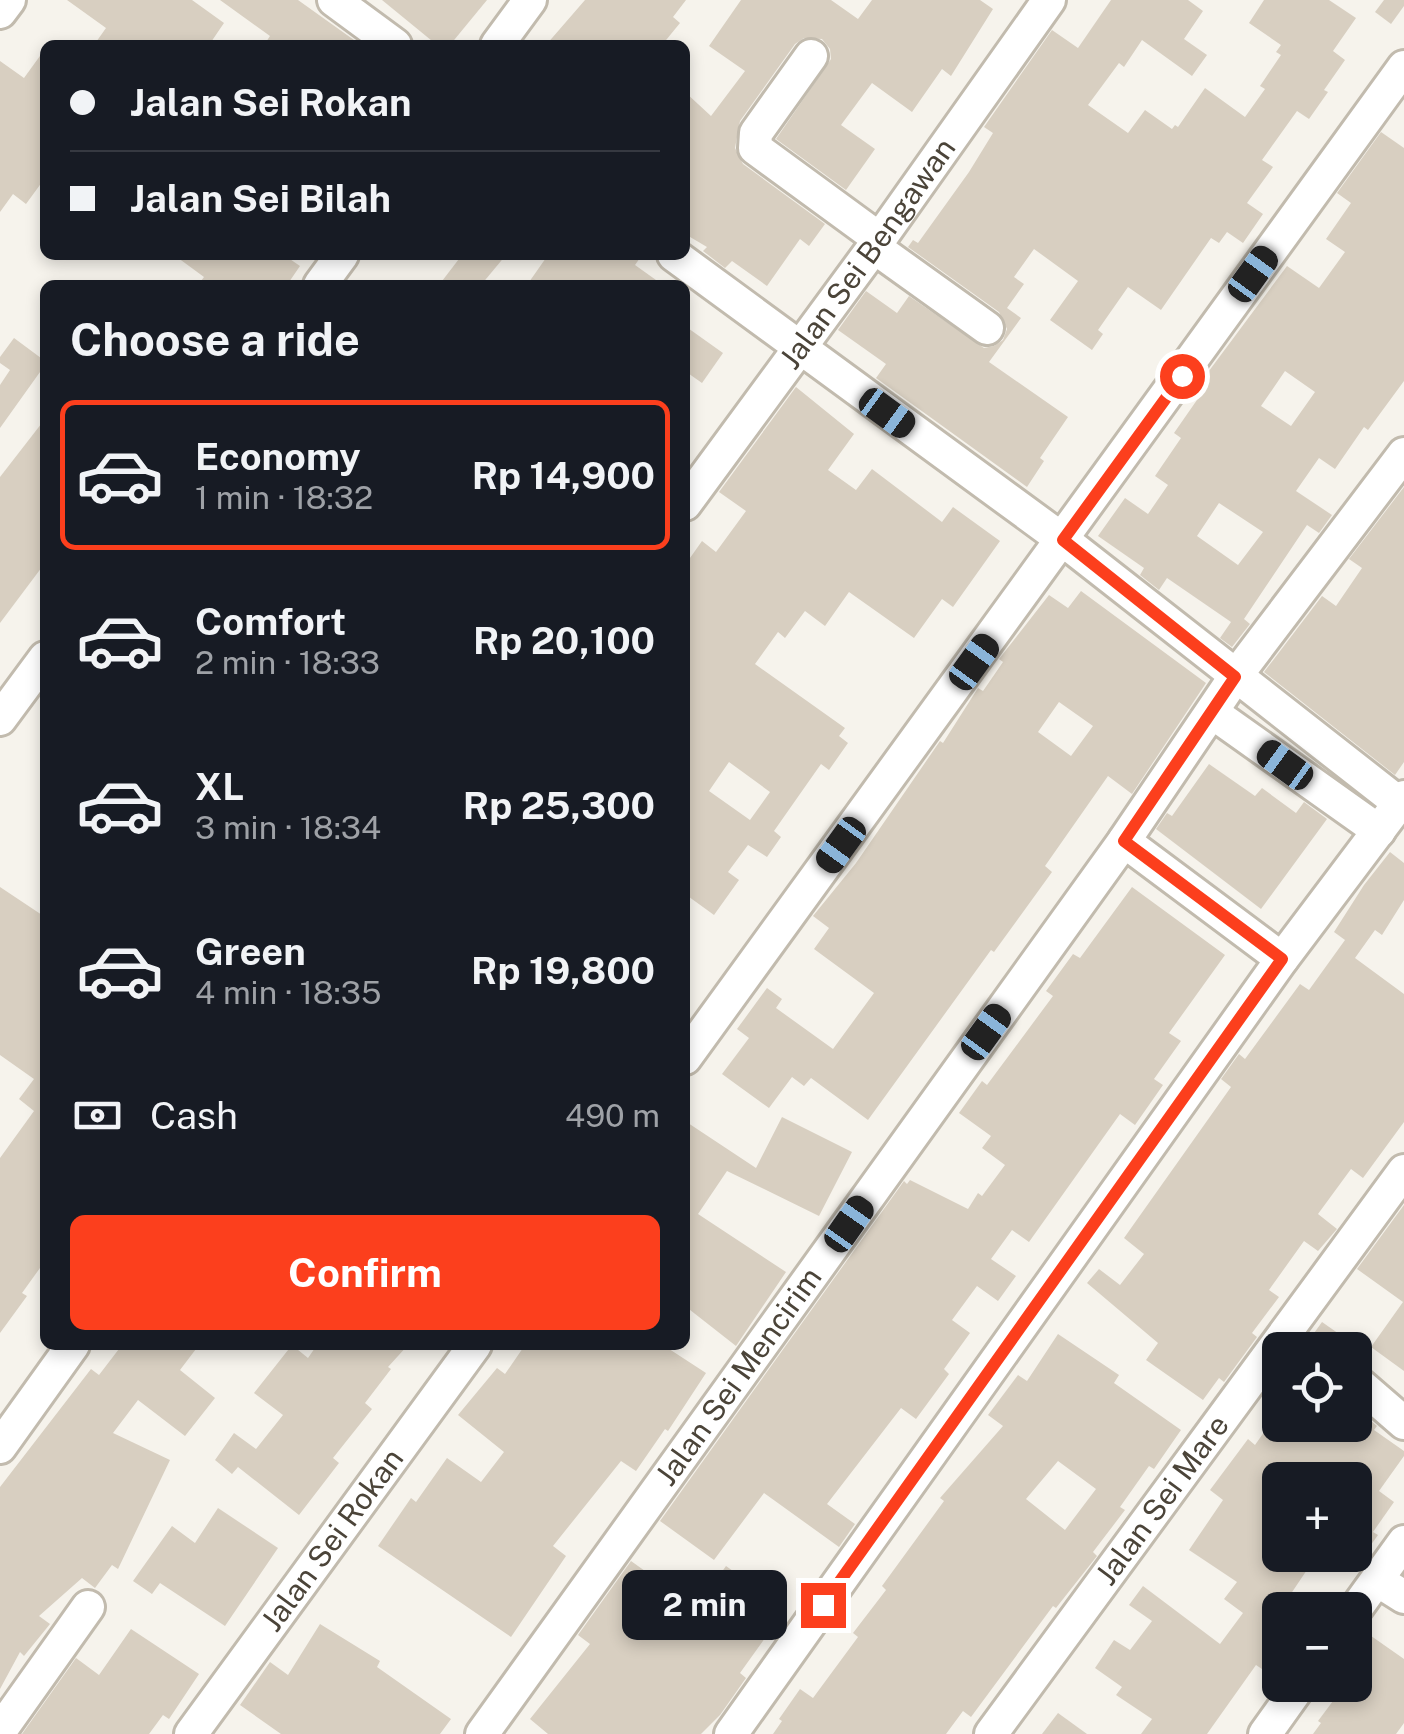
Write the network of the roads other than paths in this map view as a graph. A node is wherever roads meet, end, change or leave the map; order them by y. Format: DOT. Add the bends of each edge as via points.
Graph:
graph roads {
  1 [pos="9,0"];
  2 [pos="334,0"];
  3 [pos="530,0"];
  4 [pos="1049,0"];
  5 [pos="0,12"];
  6 [pos="388,40"];
  7 [pos="501,40"];
  8 [pos="811,56"];
  9 [pos="1404,68"];
  10 [pos="876,243"];
  11 [pos="681,260"];
  12 [pos="987,328"];
  13 [pos="799,350"];
  14 [pos="1404,454"];
  15 [pos="690,497"];
  16 [pos="1063,540"];
  17 [pos="40,665"];
  18 [pos="1235,677"];
  19 [pos="1212,713"];
  20 [pos="0,719"];
  21 [pos="1402,802"];
  22 [pos="1379,831"];
  23 [pos="1124,841"];
  24 [pos="1282,959"];
  25 [pos="690,1051"];
  26 [pos="1404,1172"];
  27 [pos="70,1350"];
  28 [pos="471,1350"];
  29 [pos="1372,1395"];
  30 [pos="1404,1423"];
  31 [pos="0,1447"];
  32 [pos="1404,1542"];
  33 [pos="1391,1588"];
  34 [pos="88,1608"];
  35 [pos="1288,1702"];
  36 [pos="0,1731"];
  37 [pos="191,1734"];
  38 [pos="482,1734"];
  39 [pos="732,1734"];
  40 [pos="991,1734"];
  41 [pos="1265,1734"];
  1 -- 5 [label="street"];
  2 -- 6 [label="street"];
  3 -- 7 [label="street"];
  4 -- 10 [label="street, Jalan Sei Bengawan"];
  8 -- 10 [label="street" via="756,134 756,148"];
  9 -- 16 [label="street"];
  10 -- 12 [label="street"];
  10 -- 13 [label="street, Jalan Sei Bengawan"];
  11 -- 13 [label="street"];
  13 -- 15 [label="street, Jalan Sei Bengawan"];
  13 -- 16 [label="street"];
  14 -- 18 [label="street, Jalan Sei Mencirim"];
  16 -- 18 [label="street"];
  16 -- 25 [label="street"];
  17 -- 20 [label="street"];
  18 -- 19 [label="street, Jalan Sei Mencirim"];
  18 -- 21 [label="street"];
  19 -- 22 [label="street"];
  19 -- 23 [label="street, Jalan Sei Mencirim"];
  21 -- 22 [label="street"];
  22 -- 24 [label="street"];
  23 -- 24 [label="street"];
  23 -- 38 [label="street, Jalan Sei Mencirim"];
  24 -- 39 [label="street"];
  26 -- 40 [label="street, Jalan Sei Mare"];
  27 -- 31 [label="street"];
  28 -- 37 [label="street, Jalan Sei Rokan"];
  29 -- 30 [label="street"];
  32 -- 33 [label="street"];
  34 -- 36 [label="street"];
  35 -- 41 [label="street"];
}
